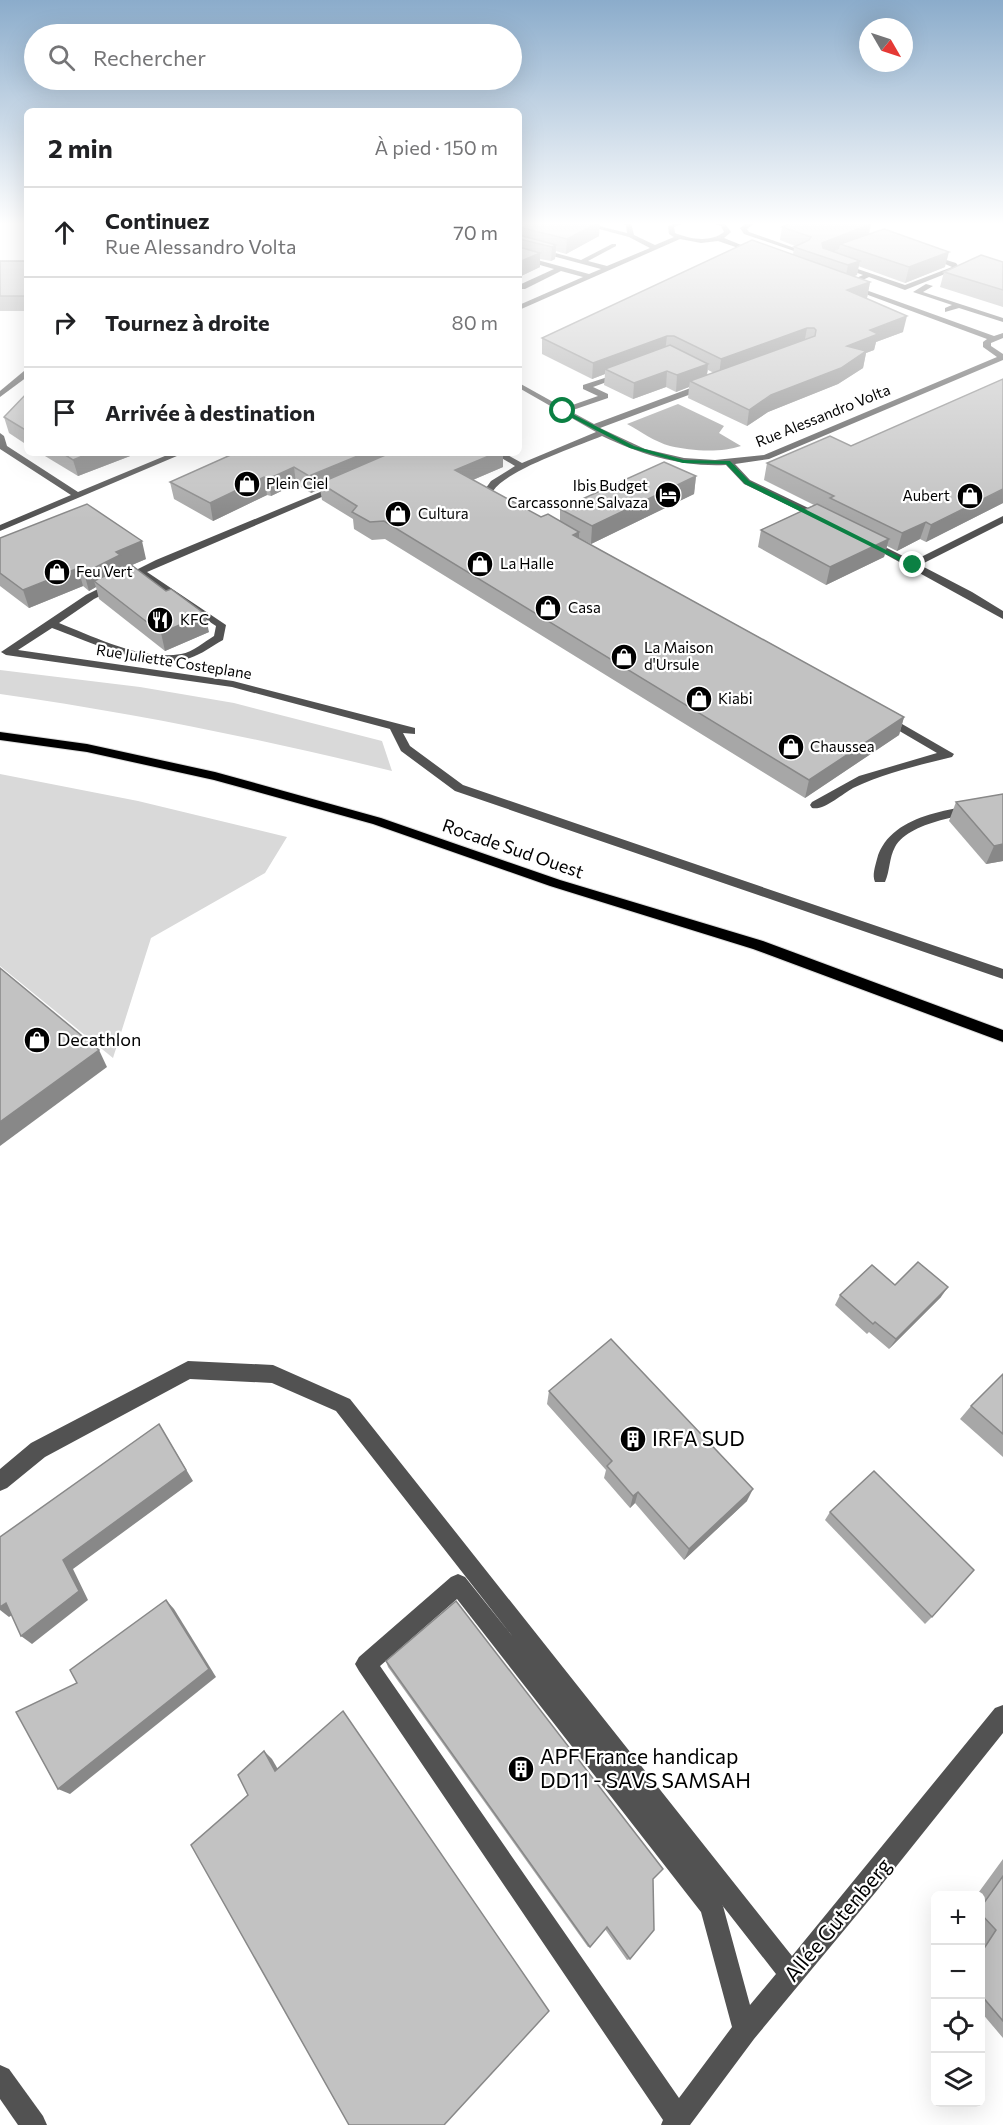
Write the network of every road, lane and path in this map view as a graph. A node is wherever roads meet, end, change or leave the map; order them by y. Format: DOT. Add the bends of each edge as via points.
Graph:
graph roads {
  1 [pos="941,320"];
  2 [pos="1003,335"];
  3 [pos="992,338"];
  4 [pos="1003,358"];
  5 [pos="24,367"];
  6 [pos="627,372"];
  7 [pos="24,375"];
  8 [pos="719,381"];
  9 [pos="0,386"];
  10 [pos="522,387"];
  11 [pos="0,395"];
  12 [pos="563,411"];
  13 [pos="594,427"];
  14 [pos="2,432"];
  15 [pos="604,432"];
  16 [pos="173,456"];
  17 [pos="503,456"];
  18 [pos="728,462"];
  19 [pos="522,466"];
  20 [pos="345,485"];
  21 [pos="78,496"];
  22 [pos="508,504"];
  23 [pos="1003,519"];
  24 [pos="827,521"];
  25 [pos="0,528"];
  26 [pos="855,535"];
  27 [pos="913,565"];
  28 [pos="141,572"];
  29 [pos="1003,616"];
  30 [pos="52,624"];
  31 [pos="4,652"];
  32 [pos="868,709"];
  33 [pos="394,726"];
  34 [pos="411,731"];
  35 [pos="0,736"];
  36 [pos="1003,804"];
  37 [pos="816,805"];
  38 [pos="880,879"];
  39 [pos="1003,974"];
  40 [pos="1003,1036"];
  41 [pos="0,1481"];
  42 [pos="1003,1716"];
  43 [pos="792,1975"];
  44 [pos="745,2030"];
  45 [pos="0,2078"];
  46 [pos="676,2122"];
  47 [pos="34,2125"];
  1 -- 3 [label="street"];
  2 -- 3 [label="street"];
  3 -- 4 [label="street" via="987,347"];
  4 -- 18 [label="street, Rue Alessandro Volta" via="766,457"];
  5 -- 9 [label="street"];
  6 -- 12 [label="street" via="586,387 605,396"];
  7 -- 11 [label="street"];
  8 -- 13 [label="street"];
  10 -- 12 [label="street, Rue Alessandro Volta"];
  12 -- 13 [label="street, Rue Alessandro Volta"];
  13 -- 15 [label="street, Rue Alessandro Volta"];
  14 -- 21 [label="street" via="3,447"];
  15 -- 18 [label="street, Rue Alessandro Volta" via="632,447 683,461"];
  15 -- 19 [label="street"];
  16 -- 21 [label="street"];
  17 -- 19 [label="street"];
  18 -- 24 [label="street" via="747,482"];
  19 -- 22 [label="street" via="494,483 488,492"];
  20 -- 28 [label="street"];
  21 -- 25 [label="street"];
  23 -- 27 [label="street"];
  26 -- 27 [label="street"];
  27 -- 29 [label="street"];
  28 -- 30 [label="street" via="90,597"];
  28 -- 30 [label="street" via="221,626 219,638 183,657 160,657 115,647"];
  30 -- 31 [label="street"];
  31 -- 33 [label="street, Rue Juliette Costeplane" via="233,684"];
  32 -- 37 [label="street" via="948,754 875,773 837,790"];
  33 -- 34 [label="street, Rue Juliette Costeplane"];
  33 -- 39 [label="street" via="405,748 459,788"];
  35 -- 40 [label="main road, Rocade Sud Ouest" via="87,748 215,776 377,822 555,883 758,945"];
  36 -- 38 [label="street" via="908,828 893,840 882,861"];
  41 -- 43 [label="street" via="38,1450 188,1370 273,1374 343,1406"];
  42 -- 43 [label="street, Allée Gutenberg"];
  43 -- 44 [label="street, Allée Gutenberg"];
  44 -- 46 [label="street, Allée Gutenberg"];
  44 -- 46 [label="street" via="711,1906 458,1584 366,1664"];
  45 -- 47 [label="street"];
}
